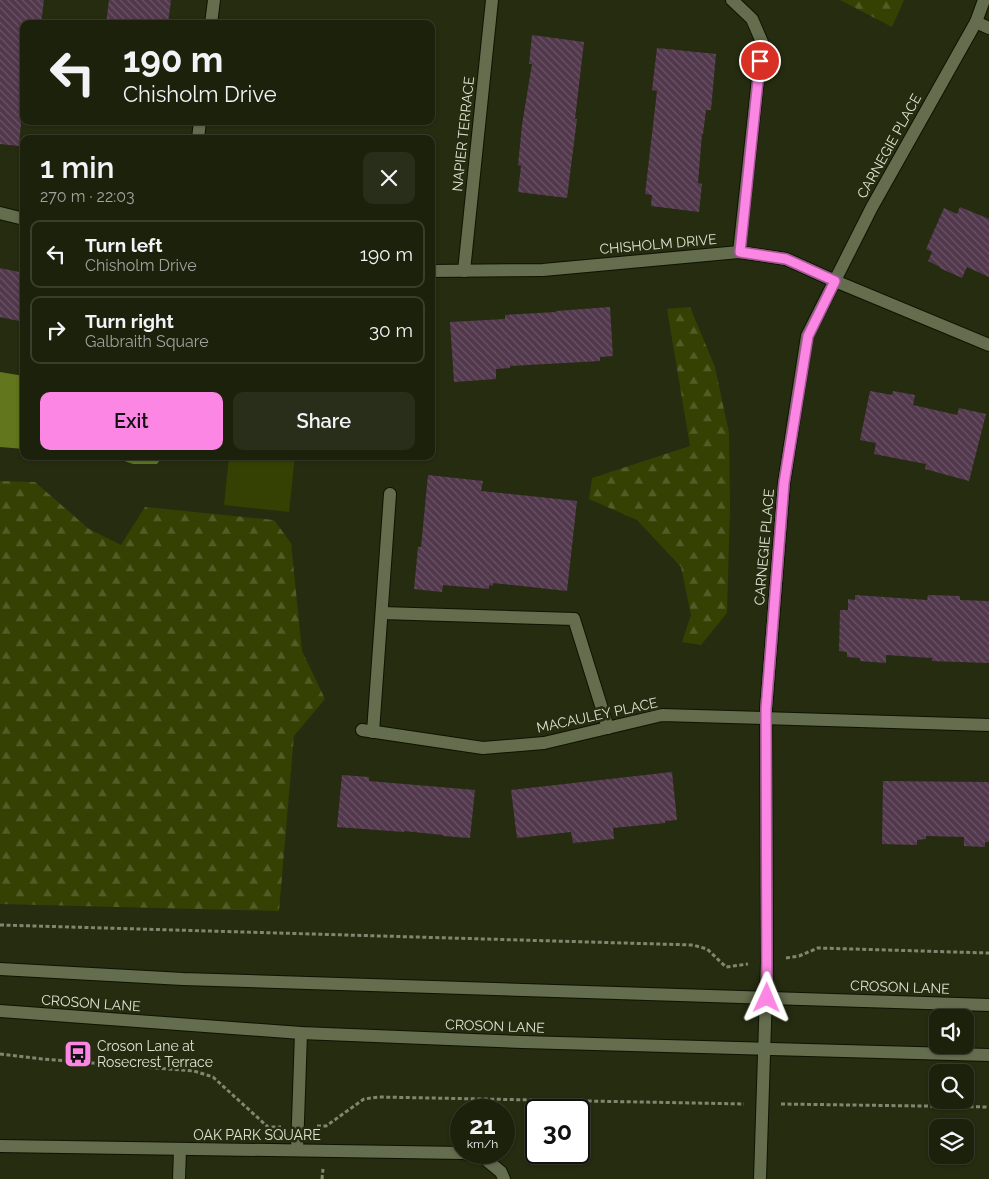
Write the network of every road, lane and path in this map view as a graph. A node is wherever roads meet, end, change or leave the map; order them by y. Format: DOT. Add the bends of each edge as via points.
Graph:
graph roads {
  1 [pos="214,0"];
  2 [pos="492,0"];
  3 [pos="732,0"];
  4 [pos="984,0"];
  5 [pos="212,20"];
  6 [pos="976,22"];
  7 [pos="989,28"];
  8 [pos="0,213"];
  9 [pos="20,218"];
  10 [pos="740,252"];
  11 [pos="435,271"];
  12 [pos="464,271"];
  13 [pos="835,281"];
  14 [pos="989,344"];
  15 [pos="390,494"];
  16 [pos="382,613"];
  17 [pos="766,719"];
  18 [pos="989,725"];
  19 [pos="608,728"];
  20 [pos="0,925"];
  21 [pos="989,953"];
  22 [pos="767,962"];
  23 [pos="0,969"];
  24 [pos="767,998"];
  25 [pos="989,1005"];
  26 [pos="0,1011"];
  27 [pos="301,1033"];
  28 [pos="764,1048"];
  29 [pos="0,1054"];
  30 [pos="989,1055"];
  31 [pos="763,1104"];
  32 [pos="989,1107"];
  33 [pos="297,1126"];
  34 [pos="0,1146"];
  35 [pos="180,1150"];
  36 [pos="297,1150"];
  37 [pos="179,1179"];
  38 [pos="504,1179"];
  39 [pos="760,1179"];
  1 -- 5 [label="street"];
  2 -- 12 [label="street, NAPIER TERRACE"];
  3 -- 10 [label="street" via="752,18 762,42"];
  4 -- 6 [label="street, CARNEGIE PLACE"];
  6 -- 7 [label="street"];
  6 -- 13 [label="street, CARNEGIE PLACE" via="872,207"];
  8 -- 9 [label="street"];
  10 -- 12 [label="street, CHISHOLM DRIVE" via="543,270"];
  10 -- 13 [label="street, CHISHOLM DRIVE" via="786,259"];
  11 -- 12 [label="street, CHISHOLM DRIVE"];
  13 -- 14 [label="street, CHISHOLM DRIVE"];
  13 -- 17 [label="street, CARNEGIE PLACE" via="808,336 784,483"];
  15 -- 16 [label="street"];
  16 -- 19 [label="street" via="574,619"];
  16 -- 19 [label="street, MACAULEY PLACE" via="367,731 483,748 544,743"];
  17 -- 18 [label="street, MACAULEY PLACE"];
  17 -- 19 [label="street, MACAULEY PLACE" via="662,715"];
  17 -- 22 [label="street, CARNEGIE PLACE"];
  20 -- 22 [label="path" via="693,945 707,949 726,966"];
  21 -- 22 [label="path" via="818,948 799,956"];
  22 -- 24 [label="street, CARNEGIE PLACE"];
  23 -- 24 [label="street, CROSON LANE" via="183,979"];
  24 -- 25 [label="street, CROSON LANE"];
  24 -- 28 [label="street, CARNEGIE PLACE"];
  26 -- 27 [label="street, CROSON LANE"];
  27 -- 28 [label="street, CROSON LANE"];
  27 -- 33 [label="street"];
  28 -- 30 [label="street, CROSON LANE"];
  28 -- 31 [label="street, CARNEGIE PLACE"];
  29 -- 33 [label="path" via="194,1071 213,1077 268,1127"];
  31 -- 32 [label="path"];
  31 -- 33 [label="path" via="379,1097 364,1099 326,1126"];
  31 -- 39 [label="street, CARNEGIE PLACE"];
  33 -- 36 [label="street"];
  34 -- 35 [label="street, OAK PARK SQUARE"];
  35 -- 36 [label="street, OAK PARK SQUARE"];
  35 -- 37 [label="street"];
  36 -- 38 [label="street, OAK PARK SQUARE" via="462,1153 484,1158 501,1172"];
}
